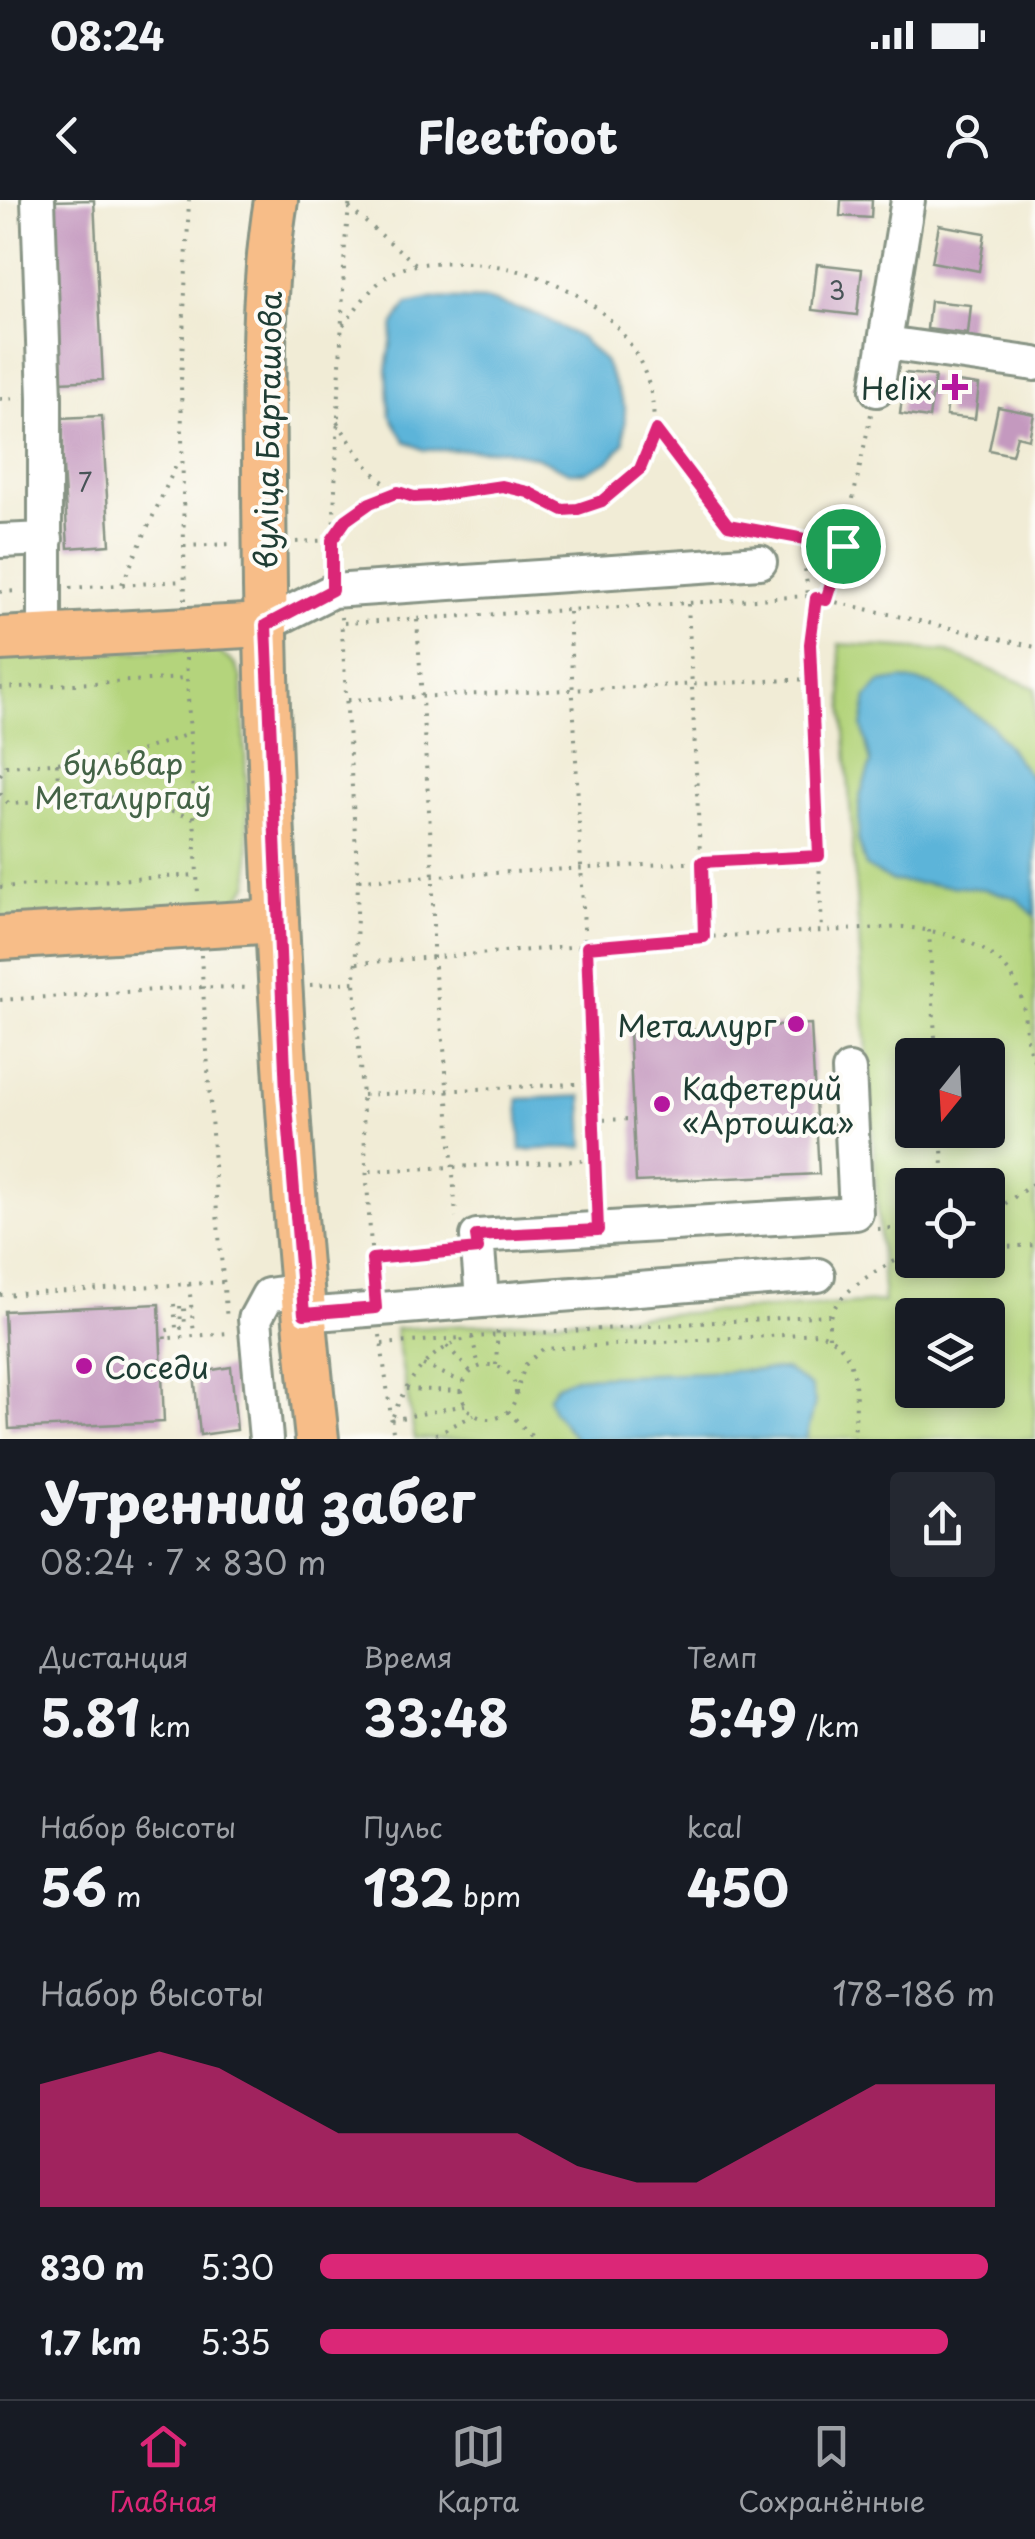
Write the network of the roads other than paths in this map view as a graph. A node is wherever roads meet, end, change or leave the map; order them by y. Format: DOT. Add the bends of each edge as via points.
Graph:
graph roads {
  1 [pos="38,200"];
  2 [pos="276,200"];
  3 [pos="908,200"];
  4 [pos="886,343"];
  5 [pos="1035,364"];
  6 [pos="877,390"];
  7 [pos="46,539"];
  8 [pos="0,541"];
  9 [pos="760,562"];
  10 [pos="266,625"];
  11 [pos="45,636"];
  12 [pos="0,639"];
  13 [pos="278,921"];
  14 [pos="0,938"];
  15 [pos="849,1070"];
  16 [pos="818,1275"];
  17 [pos="482,1300"];
  18 [pos="302,1302"];
  19 [pos="266,1439"];
  20 [pos="317,1439"];
  1 -- 7 [label="street"];
  2 -- 10 [label="main road, вуліца Барташова" via="264,336"];
  3 -- 4 [label="street"];
  4 -- 5 [label="street"];
  4 -- 6 [label="street"];
  7 -- 8 [label="street"];
  7 -- 11 [label="street"];
  9 -- 10 [label="street" via="332,590"];
  10 -- 11 [label="main road"];
  10 -- 13 [label="main road, вуліца Барташова"];
  11 -- 12 [label="main road"];
  13 -- 14 [label="main road"];
  13 -- 18 [label="main road, вуліца Барташова"];
  15 -- 17 [label="street" via="856,1213 477,1242"];
  16 -- 17 [label="street"];
  17 -- 18 [label="street" via="376,1308"];
  18 -- 19 [label="street" via="268,1295 255,1319"];
  18 -- 20 [label="main road, вуліца Барташова"];
}
